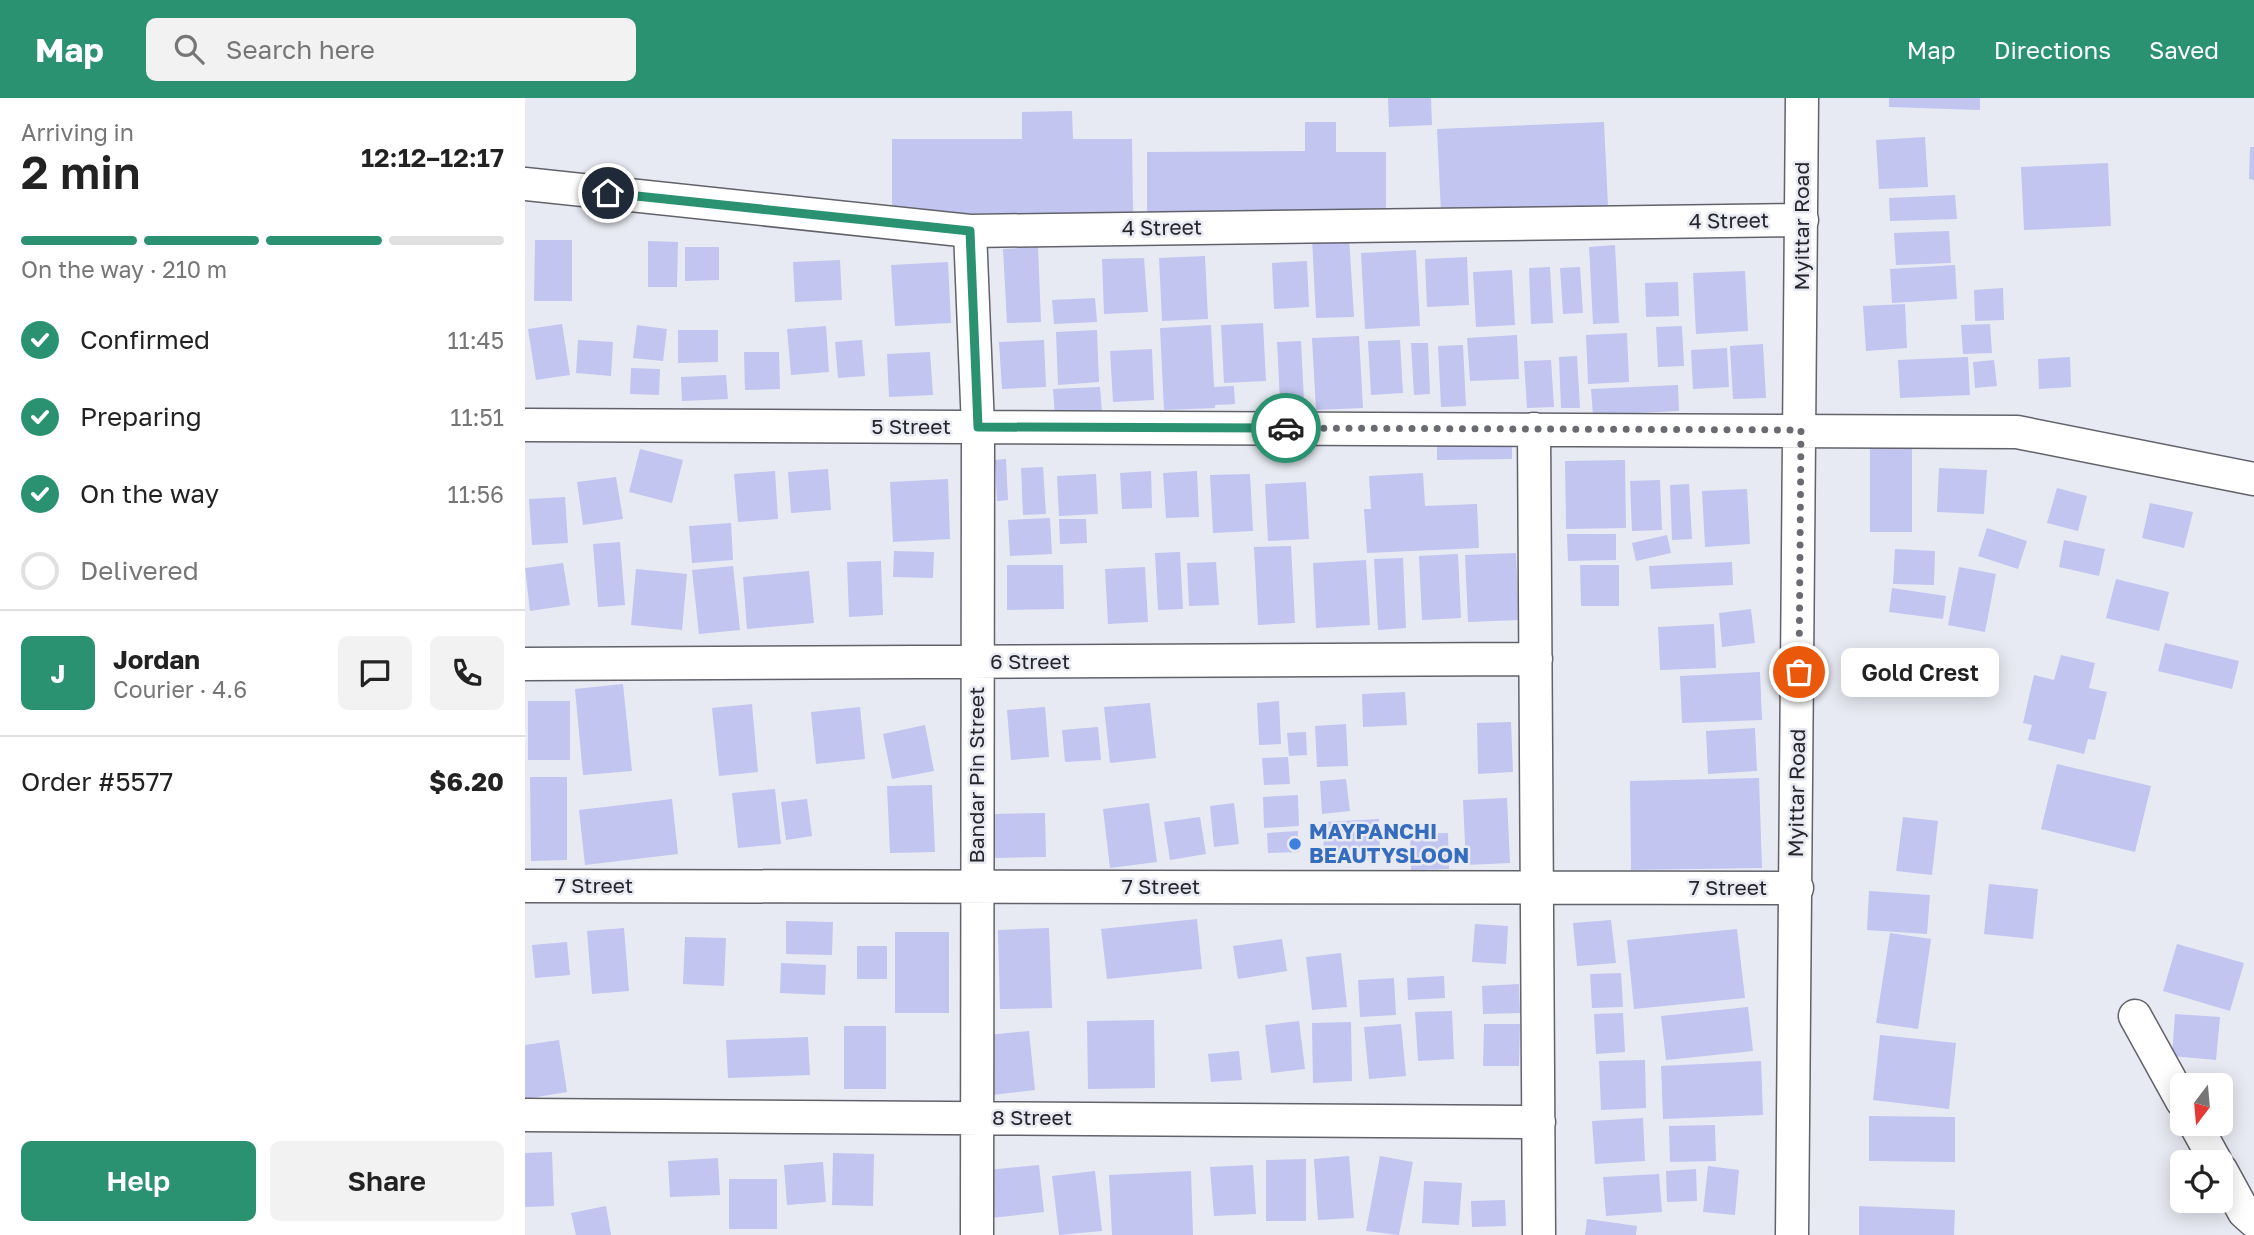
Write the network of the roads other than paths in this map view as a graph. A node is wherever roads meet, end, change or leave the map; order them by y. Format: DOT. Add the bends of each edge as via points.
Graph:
graph roads {
  1 [pos="1803,98"];
  2 [pos="525,184"];
  3 [pos="1802,220"];
  4 [pos="970,231"];
  5 [pos="525,425"];
  6 [pos="978,427"];
  7 [pos="1534,429"];
  8 [pos="1801,430"];
  9 [pos="2254,478"];
  10 [pos="1536,659"];
  11 [pos="977,662"];
  12 [pos="525,664"];
  13 [pos="525,886"];
  14 [pos="977,887"];
  15 [pos="1537,887"];
  16 [pos="1797,888"];
  17 [pos="2135,1016"];
  18 [pos="2170,1079"];
  19 [pos="525,1115"];
  20 [pos="977,1118"];
  21 [pos="1539,1122"];
  22 [pos="2233,1192"];
  23 [pos="2254,1221"];
  24 [pos="977,1235"];
  25 [pos="1539,1235"];
  26 [pos="1792,1235"];
  1 -- 3 [label="street, Myittar Road"];
  2 -- 4 [label="street, 4 Street"];
  3 -- 4 [label="street, 4 Street"];
  3 -- 8 [label="street, Myittar Road"];
  4 -- 6 [label="street, Bandar Pin Street"];
  5 -- 6 [label="street, 5 Street"];
  6 -- 7 [label="street, 5 Street"];
  6 -- 11 [label="street, Bandar Pin Street"];
  7 -- 8 [label="street, 5 Street"];
  7 -- 10 [label="street"];
  8 -- 9 [label="street, 5 Street" via="2017,432"];
  8 -- 16 [label="street, Myittar Road"];
  10 -- 11 [label="street, 6 Street"];
  10 -- 15 [label="street"];
  11 -- 12 [label="street, 6 Street"];
  11 -- 14 [label="street, Bandar Pin Street"];
  13 -- 14 [label="street, 7 Street"];
  14 -- 15 [label="street, 7 Street"];
  14 -- 20 [label="street, Bandar Pin Street"];
  15 -- 16 [label="street, 7 Street"];
  15 -- 21 [label="street"];
  16 -- 26 [label="street, Myittar Road"];
  17 -- 18 [label="street"];
  19 -- 20 [label="street, 8 Street"];
  20 -- 21 [label="street, 8 Street"];
  20 -- 24 [label="street, Bandar Pin Street"];
  21 -- 25 [label="street"];
  22 -- 23 [label="street"];
}
